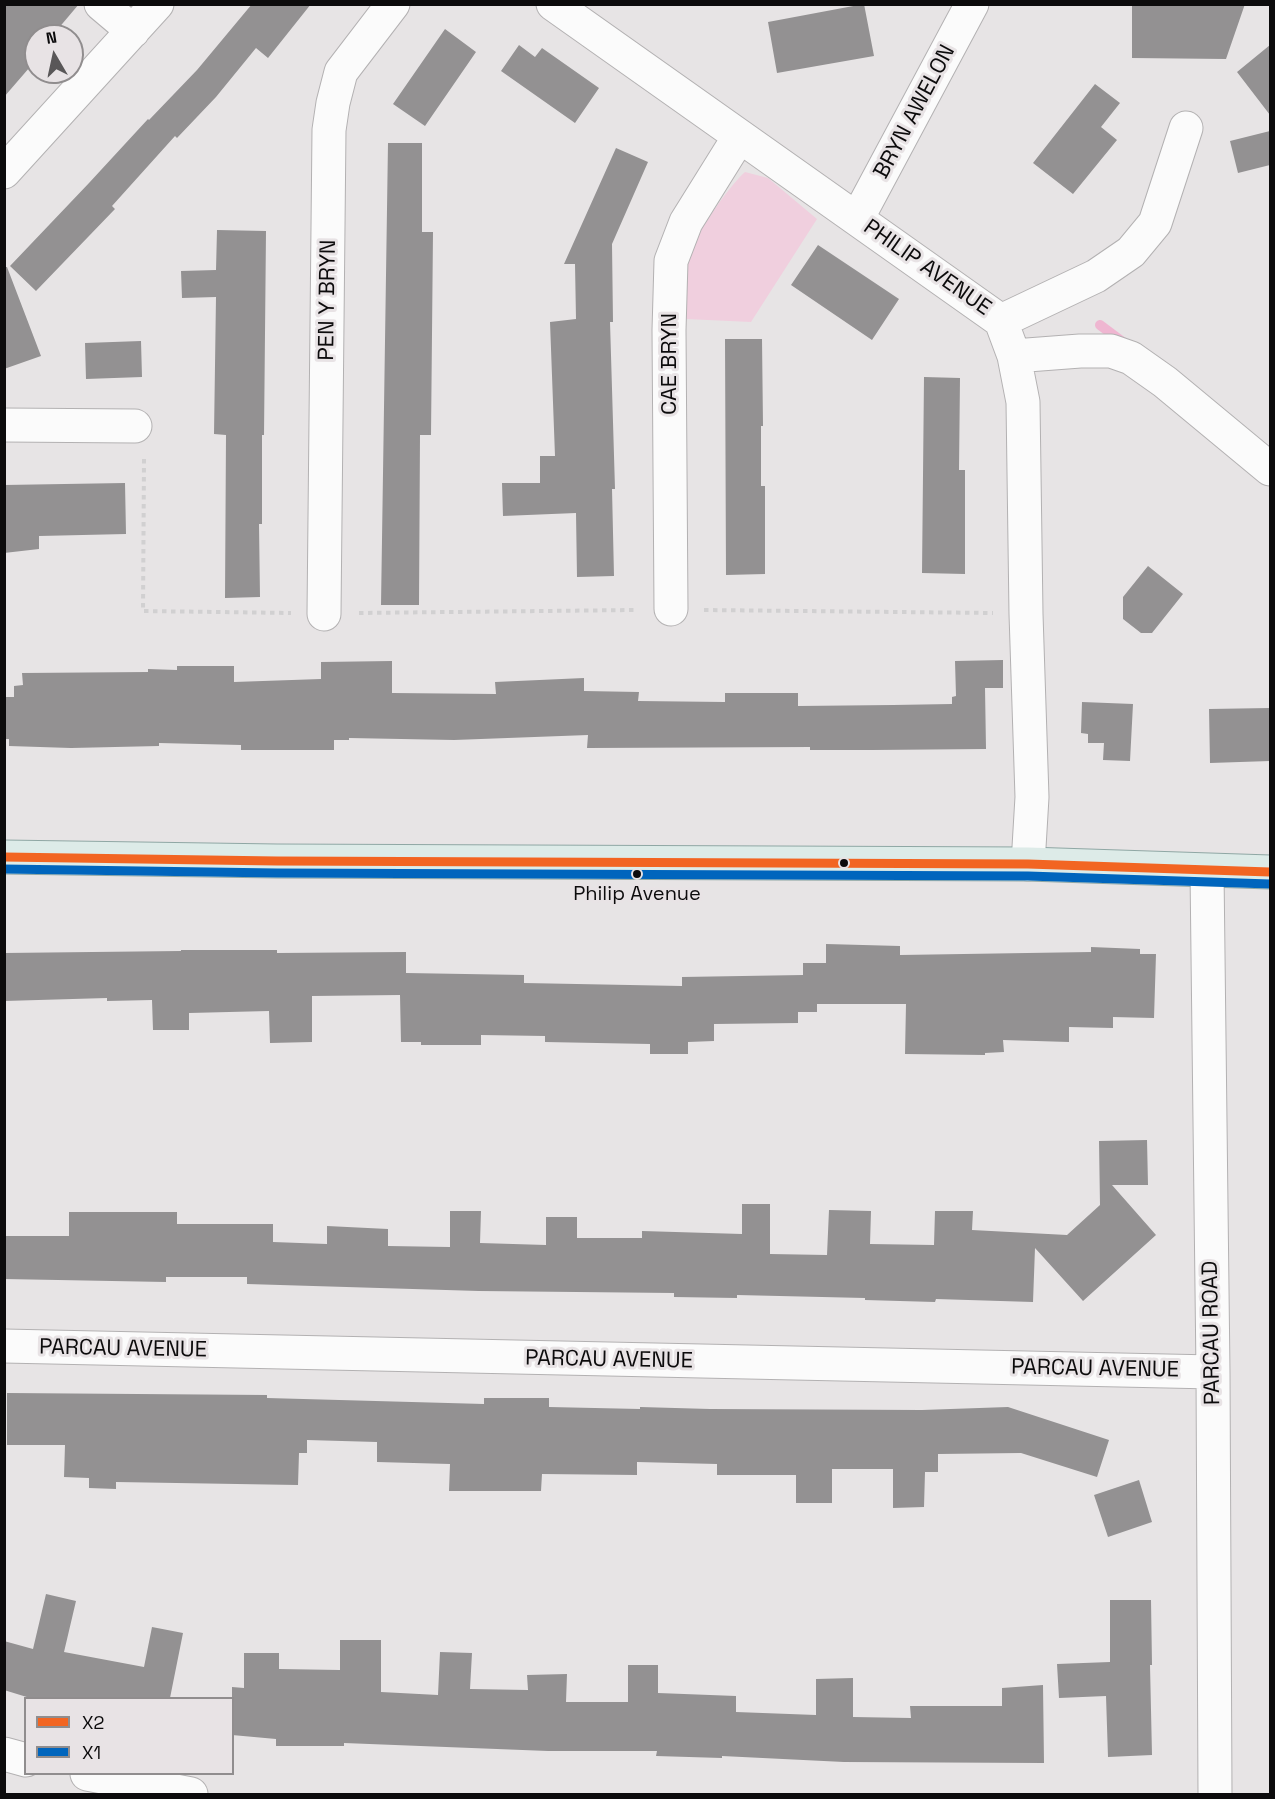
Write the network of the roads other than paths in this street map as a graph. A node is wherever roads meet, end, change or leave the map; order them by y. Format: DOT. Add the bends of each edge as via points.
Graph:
graph roads {
  1 [pos="101,4"];
  2 [pos="157,4"];
  3 [pos="393,4"];
  4 [pos="553,4"];
  5 [pos="972,4"];
  6 [pos="133,31"];
  7 [pos="1186,128"];
  8 [pos="739,137"];
  9 [pos="4,172"];
  10 [pos="857,219"];
  11 [pos="1000,321"];
  12 [pos="1014,356"];
  13 [pos="4,425"];
  14 [pos="135,426"];
  15 [pos="1270,469"];
  16 [pos="671,609"];
  17 [pos="324,614"];
  18 [pos="4,857"];
  19 [pos="1028,864"];
  20 [pos="1207,871"];
  21 [pos="1270,872"];
  22 [pos="4,1346"];
  23 [pos="1213,1372"];
  24 [pos="4,1754"];
  25 [pos="24,1759"];
  26 [pos="97,1775"];
  27 [pos="191,1794"];
  28 [pos="1215,1794"];
  1 -- 6 [label="street"];
  2 -- 6 [label="street"];
  3 -- 17 [label="street, PEN Y BRYN" via="341,72 329,130"];
  4 -- 8 [label="street, PHILIP AVENUE"];
  5 -- 10 [label="street, BRYN AWELON"];
  6 -- 9 [label="street"];
  7 -- 11 [label="street" via="1155,223 1131,252 1096,276"];
  8 -- 10 [label="street, PHILIP AVENUE"];
  8 -- 16 [label="street, CAE BRYN" via="686,222 671,261"];
  10 -- 11 [label="street, PHILIP AVENUE"];
  11 -- 12 [label="street, PHILIP AVENUE"];
  12 -- 15 [label="street" via="1111,351 1131,358"];
  12 -- 19 [label="street, PHILIP AVENUE" via="1023,402 1032,797"];
  13 -- 14 [label="street"];
  18 -- 19 [label="main road"];
  19 -- 20 [label="main road"];
  20 -- 21 [label="main road"];
  20 -- 23 [label="street, PARCAU ROAD"];
  22 -- 23 [label="street, PARCAU AVENUE"];
  23 -- 28 [label="street, PARCAU ROAD"];
  24 -- 25 [label="street"];
  26 -- 27 [label="street"];
}
